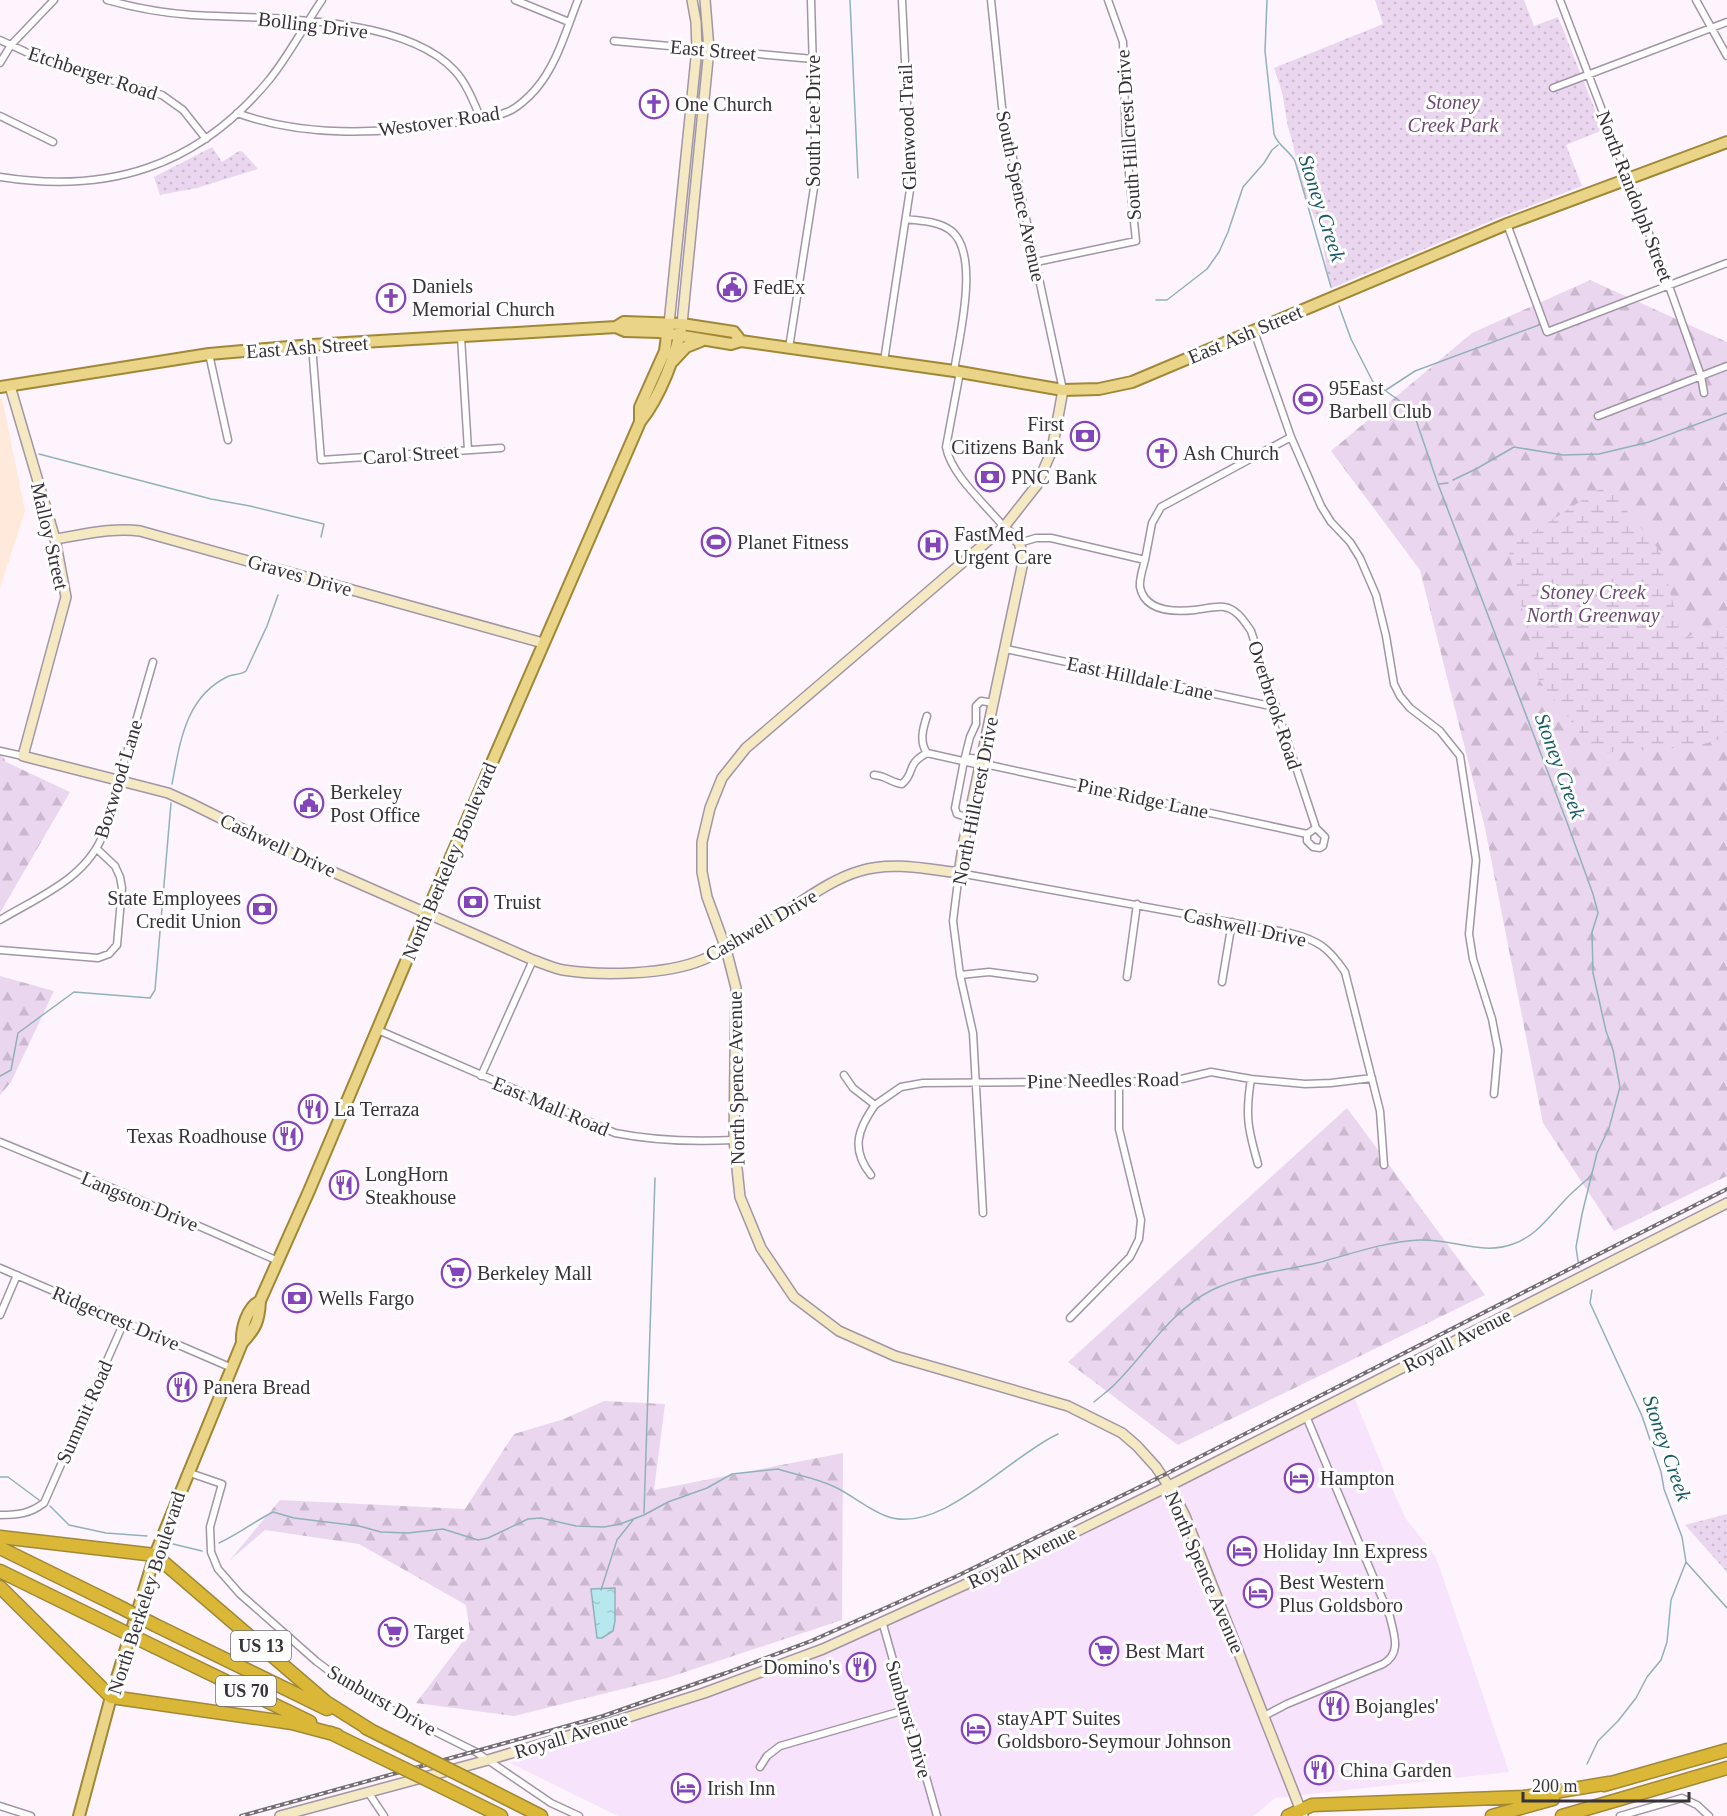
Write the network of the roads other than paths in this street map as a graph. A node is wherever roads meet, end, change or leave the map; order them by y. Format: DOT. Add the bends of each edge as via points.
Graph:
graph roads {
  1 [pos="54,0"];
  2 [pos="107,0"];
  3 [pos="322,0"];
  4 [pos="515,0"];
  5 [pos="578,0"];
  6 [pos="692,0"];
  7 [pos="705,0"];
  8 [pos="811,0"];
  9 [pos="902,0"];
  10 [pos="991,0"];
  11 [pos="1108,0"];
  12 [pos="1560,0"];
  13 [pos="1696,0"];
  14 [pos="308,20"];
  15 [pos="569,22"];
  16 [pos="1727,22"];
  17 [pos="1711,28"];
  18 [pos="0,40"];
  19 [pos="614,41"];
  20 [pos="11,45"];
  21 [pos="697,48"];
  22 [pos="709,49"];
  23 [pos="1727,56"];
  24 [pos="813,59"];
  25 [pos="0,63"];
  26 [pos="1590,75"];
  27 [pos="1553,88"];
  28 [pos="237,113"];
  29 [pos="0,116"];
  30 [pos="481,119"];
  31 [pos="206,139"];
  32 [pos="53,142"];
  33 [pos="1727,142"];
  34 [pos="0,177"];
  35 [pos="1629,180"];
  36 [pos="906,219"];
  37 [pos="1507,224"];
  38 [pos="1036,262"];
  39 [pos="1727,263"];
  40 [pos="1669,286"];
  41 [pos="668,329"];
  42 [pos="681,329"];
  43 [pos="1254,331"];
  44 [pos="461,337"];
  45 [pos="706,340"];
  46 [pos="741,341"];
  47 [pos="312,345"];
  48 [pos="789,348"];
  49 [pos="209,354"];
  50 [pos="884,361"];
  51 [pos="669,365"];
  52 [pos="1727,366"];
  53 [pos="957,372"];
  54 [pos="1701,376"];
  55 [pos="5,386"];
  56 [pos="1063,390"];
  57 [pos="1704,393"];
  58 [pos="1598,416"];
  59 [pos="640,422"];
  60 [pos="1291,437"];
  61 [pos="228,440"];
  62 [pos="501,448"];
  63 [pos="468,450"];
  64 [pos="1005,527"];
  65 [pos="54,539"];
  66 [pos="1019,543"];
  67 [pos="1145,560"];
  68 [pos="543,643"];
  69 [pos="1006,648"];
  70 [pos="153,662"];
  71 [pos="993,703"];
  72 [pos="1275,707"];
  73 [pos="927,716"];
  74 [pos="0,751"];
  75 [pos="927,753"];
  76 [pos="23,756"];
  77 [pos="964,761"];
  78 [pos="980,762"];
  79 [pos="874,775"];
  80 [pos="118,780"];
  81 [pos="969,818"];
  82 [pos="1316,828"];
  83 [pos="1306,834"];
  84 [pos="97,849"];
  85 [pos="960,873"];
  86 [pos="1137,904"];
  87 [pos="427,912"];
  88 [pos="0,920"];
  89 [pos="1232,922"];
  90 [pos="726,949"];
  91 [pos="0,950"];
  92 [pos="533,960"];
  93 [pos="960,975"];
  94 [pos="1127,976"];
  95 [pos="1034,978"];
  96 [pos="1222,982"];
  97 [pos="378,1030"];
  98 [pos="844,1075"];
  99 [pos="481,1076"];
  100 [pos="1372,1078"];
  101 [pos="1251,1079"];
  102 [pos="976,1082"];
  103 [pos="1119,1082"];
  104 [pos="1494,1094"];
  105 [pos="875,1105"];
  106 [pos="734,1140"];
  107 [pos="0,1142"];
  108 [pos="1258,1164"];
  109 [pos="1384,1165"];
  110 [pos="871,1175"];
  111 [pos="1727,1203"];
  112 [pos="983,1213"];
  113 [pos="279,1261"];
  114 [pos="0,1268"];
  115 [pos="16,1275"];
  116 [pos="0,1316"];
  117 [pos="1070,1318"];
  118 [pos="124,1322"];
  119 [pos="232,1368"];
  120 [pos="1306,1416"];
  121 [pos="187,1472"];
  122 [pos="1169,1486"];
  123 [pos="0,1515"];
  124 [pos="0,1537"];
  125 [pos="0,1548"];
  126 [pos="155,1555"];
  127 [pos="0,1571"];
  128 [pos="0,1587"];
  129 [pos="882,1621"];
  130 [pos="111,1697"];
  131 [pos="905,1710"];
  132 [pos="1264,1716"];
  133 [pos="372,1731"];
  134 [pos="337,1735"];
  135 [pos="1727,1750"];
  136 [pos="488,1760"];
  137 [pos="760,1767"];
  138 [pos="1727,1768"];
  139 [pos="1609,1783"];
  140 [pos="368,1792"];
  141 [pos="0,1806"];
  142 [pos="1302,1813"];
  143 [pos="31,1816"];
  144 [pos="79,1816"];
  145 [pos="280,1816"];
  146 [pos="384,1816"];
  147 [pos="501,1816"];
  148 [pos="541,1816"];
  149 [pos="579,1816"];
  150 [pos="937,1816"];
  151 [pos="1288,1816"];
  152 [pos="1492,1816"];
  153 [pos="1562,1816"];
  154 [pos="1620,1816"];
  155 [pos="1709,1816"];
  1 -- 20 [label="street"];
  2 -- 14 [label="street, Bolling Drive" via="190,15"];
  3 -- 14 [label="street"];
  4 -- 15 [label="street"];
  5 -- 15 [label="street, Westover Road"];
  6 -- 21 [label="street"];
  7 -- 22 [label="street"];
  8 -- 24 [label="street, South Lee Drive"];
  9 -- 36 [label="street, Glenwood Trail" via="911,183"];
  10 -- 38 [label="street, South Spence Avenue" via="1002,107"];
  11 -- 38 [label="street, South Hillcrest Drive" via="1123,42 1126,143 1136,241"];
  12 -- 26 [label="street, North Randolph Street"];
  13 -- 17 [label="street"];
  14 -- 28 [label="street" via="270,79"];
  14 -- 30 [label="street, Bolling Drive" via="345,24 431,51 455,71 470,92"];
  15 -- 30 [label="street, Westover Road" via="553,65 535,91 508,112"];
  16 -- 17 [label="street"];
  17 -- 23 [label="street"];
  17 -- 26 [label="street"];
  18 -- 20 [label="street, Etchberger Road"];
  19 -- 21 [label="street, East Street"];
  20 -- 25 [label="street"];
  20 -- 31 [label="street, Etchberger Road" via="41,59 162,95 183,110"];
  21 -- 22 [label="street, East Street"];
  21 -- 41 [label="street"];
  22 -- 24 [label="street, East Street"];
  22 -- 42 [label="street"];
  24 -- 48 [label="street, South Lee Drive" via="816,175"];
  26 -- 27 [label="street"];
  26 -- 35 [label="street, North Randolph Street"];
  28 -- 30 [label="street, Westover Road" via="303,128 361,132"];
  28 -- 31 [label="street"];
  29 -- 32 [label="street"];
  31 -- 34 [label="street" via="141,171 89,182 40,183"];
  33 -- 35 [label="main road, East Ash Street"];
  35 -- 37 [label="main road, East Ash Street"];
  35 -- 40 [label="street, North Randolph Street"];
  36 -- 50 [label="street, Glenwood Trail"];
  36 -- 53 [label="street" via="940,224 951,230 966,255 966,295"];
  37 -- 40 [label="street" via="1547,332"];
  37 -- 43 [label="main road, East Ash Street"];
  38 -- 56 [label="street, South Spence Avenue"];
  39 -- 40 [label="street"];
  40 -- 54 [label="street, North Randolph Street"];
  41 -- 42 [label="main road, East Ash Street"];
  41 -- 44 [label="main road, East Ash Street" via="625,331 616,327"];
  41 -- 59 [label="main road, North Berkeley Boulevard" via="665,351 640,407"];
  42 -- 45 [label="main road, East Ash Street"];
  42 -- 46 [label="main road, East Ash Street" via="734,332"];
  42 -- 51 [label="main road, North Berkeley Boulevard"];
  43 -- 56 [label="main road, East Ash Street" via="1132,382 1100,389"];
  43 -- 60 [label="street"];
  44 -- 47 [label="main road, East Ash Street"];
  44 -- 63 [label="street"];
  45 -- 46 [label="main road, East Ash Street" via="731,344"];
  45 -- 51 [label="main road" via="686,346"];
  46 -- 48 [label="main road, East Ash Street"];
  47 -- 49 [label="main road, East Ash Street"];
  47 -- 63 [label="street, Carol Street" via="321,459"];
  48 -- 50 [label="main road, East Ash Street"];
  49 -- 55 [label="main road, East Ash Street"];
  49 -- 61 [label="street"];
  50 -- 53 [label="main road, East Ash Street"];
  51 -- 59 [label="main road, North Berkeley Boulevard"];
  52 -- 54 [label="street"];
  53 -- 56 [label="main road, East Ash Street"];
  53 -- 64 [label="street" via="946,447 948,458"];
  54 -- 57 [label="street, North Randolph Street"];
  54 -- 58 [label="street"];
  55 -- 65 [label="street, Malloy Street"];
  56 -- 64 [label="street, North Spence Avenue" via="1052,450 1037,485"];
  59 -- 68 [label="main road, North Berkeley Boulevard"];
  60 -- 67 [label="street, Overbrook Road" via="1161,507 1152,523"];
  60 -- 104 [label="street" via="1321,506 1360,558 1376,595 1394,684 1400,696 1440,730 1460,756 1476,860 1469,934 1498,1050"];
  62 -- 63 [label="street, Carol Street"];
  64 -- 66 [label="street"];
  64 -- 90 [label="street, North Spence Avenue" via="746,748 722,777 702,842 702,872"];
  65 -- 68 [label="street, Graves Drive" via="140,531"];
  65 -- 76 [label="street, Malloy Street" via="66,597"];
  66 -- 67 [label="street" via="1051,538"];
  66 -- 69 [label="street, North Hillcrest Drive" via="1024,557"];
  67 -- 72 [label="street, Overbrook Road" via="1140,585 1151,604 1182,611 1224,607 1239,615 1251,631"];
  68 -- 87 [label="main road, North Berkeley Boulevard"];
  69 -- 71 [label="street, North Hillcrest Drive"];
  69 -- 72 [label="street, East Hilldale Lane"];
  70 -- 80 [label="street, Boxwood Lane"];
  71 -- 77 [label="street" via="977,704 975,727"];
  71 -- 78 [label="street, North Hillcrest Drive"];
  72 -- 82 [label="street, Overbrook Road"];
  73 -- 75 [label="street" via="922,736"];
  74 -- 76 [label="street, Cashwell Drive"];
  75 -- 77 [label="street, Pine Ridge Lane"];
  75 -- 79 [label="street" via="914,762 902,784"];
  76 -- 80 [label="street, Cashwell Drive"];
  77 -- 78 [label="street, Pine Ridge Lane" via="970,758"];
  77 -- 81 [label="street" via="955,811"];
  78 -- 81 [label="street, North Hillcrest Drive"];
  78 -- 83 [label="street, Pine Ridge Lane"];
  80 -- 84 [label="street, Boxwood Lane"];
  80 -- 87 [label="street, Cashwell Drive" via="190,802 299,857"];
  81 -- 85 [label="street, North Hillcrest Drive"];
  82 -- 83 [label="street"];
  82 -- 83 [label="street, Overbrook Road" via="1325,837 1320,848 1313,847"];
  84 -- 88 [label="street, Boxwood Lane" via="73,876"];
  84 -- 91 [label="street" via="115,866 121,882 118,942 113,951 98,958"];
  85 -- 86 [label="street, Cashwell Drive"];
  85 -- 90 [label="street, Cashwell Drive" via="888,866 862,870 840,878"];
  85 -- 93 [label="street, North Hillcrest Drive" via="953,921"];
  86 -- 89 [label="street, Cashwell Drive"];
  86 -- 94 [label="street"];
  87 -- 92 [label="street, Cashwell Drive"];
  87 -- 97 [label="main road, North Berkeley Boulevard"];
  89 -- 96 [label="street"];
  89 -- 100 [label="street, Cashwell Drive" via="1306,937 1334,956 1345,972"];
  90 -- 92 [label="street, Cashwell Drive" via="674,969 633,972 561,970"];
  90 -- 106 [label="street, North Spence Avenue" via="736,988"];
  92 -- 99 [label="street"];
  93 -- 95 [label="street" via="989,972"];
  93 -- 102 [label="street, North Hillcrest Drive" via="973,1033"];
  97 -- 99 [label="street, East Mall Road"];
  97 -- 113 [label="main road, North Berkeley Boulevard"];
  98 -- 105 [label="street" via="853,1088"];
  99 -- 106 [label="street, East Mall Road" via="615,1133 650,1140"];
  100 -- 101 [label="street, Pine Needles Road" via="1305,1084"];
  100 -- 109 [label="street, Cashwell Drive" via="1380,1111"];
  101 -- 103 [label="street, Pine Needles Road" via="1211,1072 1173,1081"];
  101 -- 108 [label="street" via="1248,1131"];
  102 -- 103 [label="street, Pine Needles Road"];
  102 -- 105 [label="street, Pine Needles Road" via="901,1087"];
  102 -- 112 [label="street, North Hillcrest Drive"];
  103 -- 117 [label="street" via="1119,1129 1141,1220 1139,1239 1130,1257"];
  105 -- 110 [label="street" via="862,1126 858,1148 861,1162"];
  106 -- 122 [label="street, North Spence Avenue" via="740,1197 761,1248 794,1297 839,1331 895,1356 1068,1406 1122,1433 1149,1458"];
  107 -- 113 [label="street, Langston Drive"];
  111 -- 120 [label="street, Royall Avenue"];
  113 -- 119 [label="main road, North Berkeley Boulevard" via="260,1301 252,1306"];
  114 -- 115 [label="street, Ridgecrest Drive"];
  115 -- 116 [label="street"];
  115 -- 118 [label="street, Ridgecrest Drive"];
  118 -- 119 [label="street, Ridgecrest Drive"];
  118 -- 123 [label="street, Summit Road" via="44,1503 32,1512"];
  119 -- 121 [label="main road, North Berkeley Boulevard"];
  120 -- 122 [label="street, Royall Avenue"];
  120 -- 132 [label="street" via="1390,1617 1396,1645 1389,1661"];
  121 -- 126 [label="main road, North Berkeley Boulevard"];
  121 -- 136 [label="street, Sunburst Drive" via="222,1484 210,1527 211,1552 218,1569 240,1594 345,1683"];
  122 -- 129 [label="street, Royall Avenue" via="1006,1566"];
  122 -- 132 [label="street, North Spence Avenue"];
  124 -- 126 [label="highway"];
  125 -- 133 [label="highway, US 70, bridge"];
  126 -- 130 [label="main road, North Berkeley Boulevard"];
  126 -- 133 [label="highway, US 13" via="326,1702"];
  127 -- 134 [label="highway, US 70, bridge"];
  128 -- 130 [label="highway"];
  129 -- 131 [label="street, Sunburst Drive"];
  129 -- 136 [label="street, Royall Avenue" via="823,1649 704,1693"];
  130 -- 134 [label="highway" via="292,1723"];
  130 -- 144 [label="main road, North Berkeley Boulevard"];
  131 -- 137 [label="street" via="780,1746"];
  131 -- 150 [label="street, Sunburst Drive"];
  132 -- 142 [label="street, North Spence Avenue"];
  133 -- 148 [label="highway, US 13, bridge"];
  134 -- 147 [label="highway, bridge"];
  135 -- 139 [label="highway"];
  136 -- 140 [label="street, Royall Avenue"];
  136 -- 149 [label="street, Sunburst Drive" via="551,1803"];
  138 -- 153 [label="highway"];
  139 -- 142 [label="highway" via="1524,1797 1312,1805"];
  139 -- 152 [label="highway"];
  140 -- 145 [label="street, Royall Avenue"];
  140 -- 146 [label="street"];
  141 -- 143 [label="street"];
  142 -- 151 [label="highway"];
  154 -- 155 [label="street" via="1682,1798"];
}
